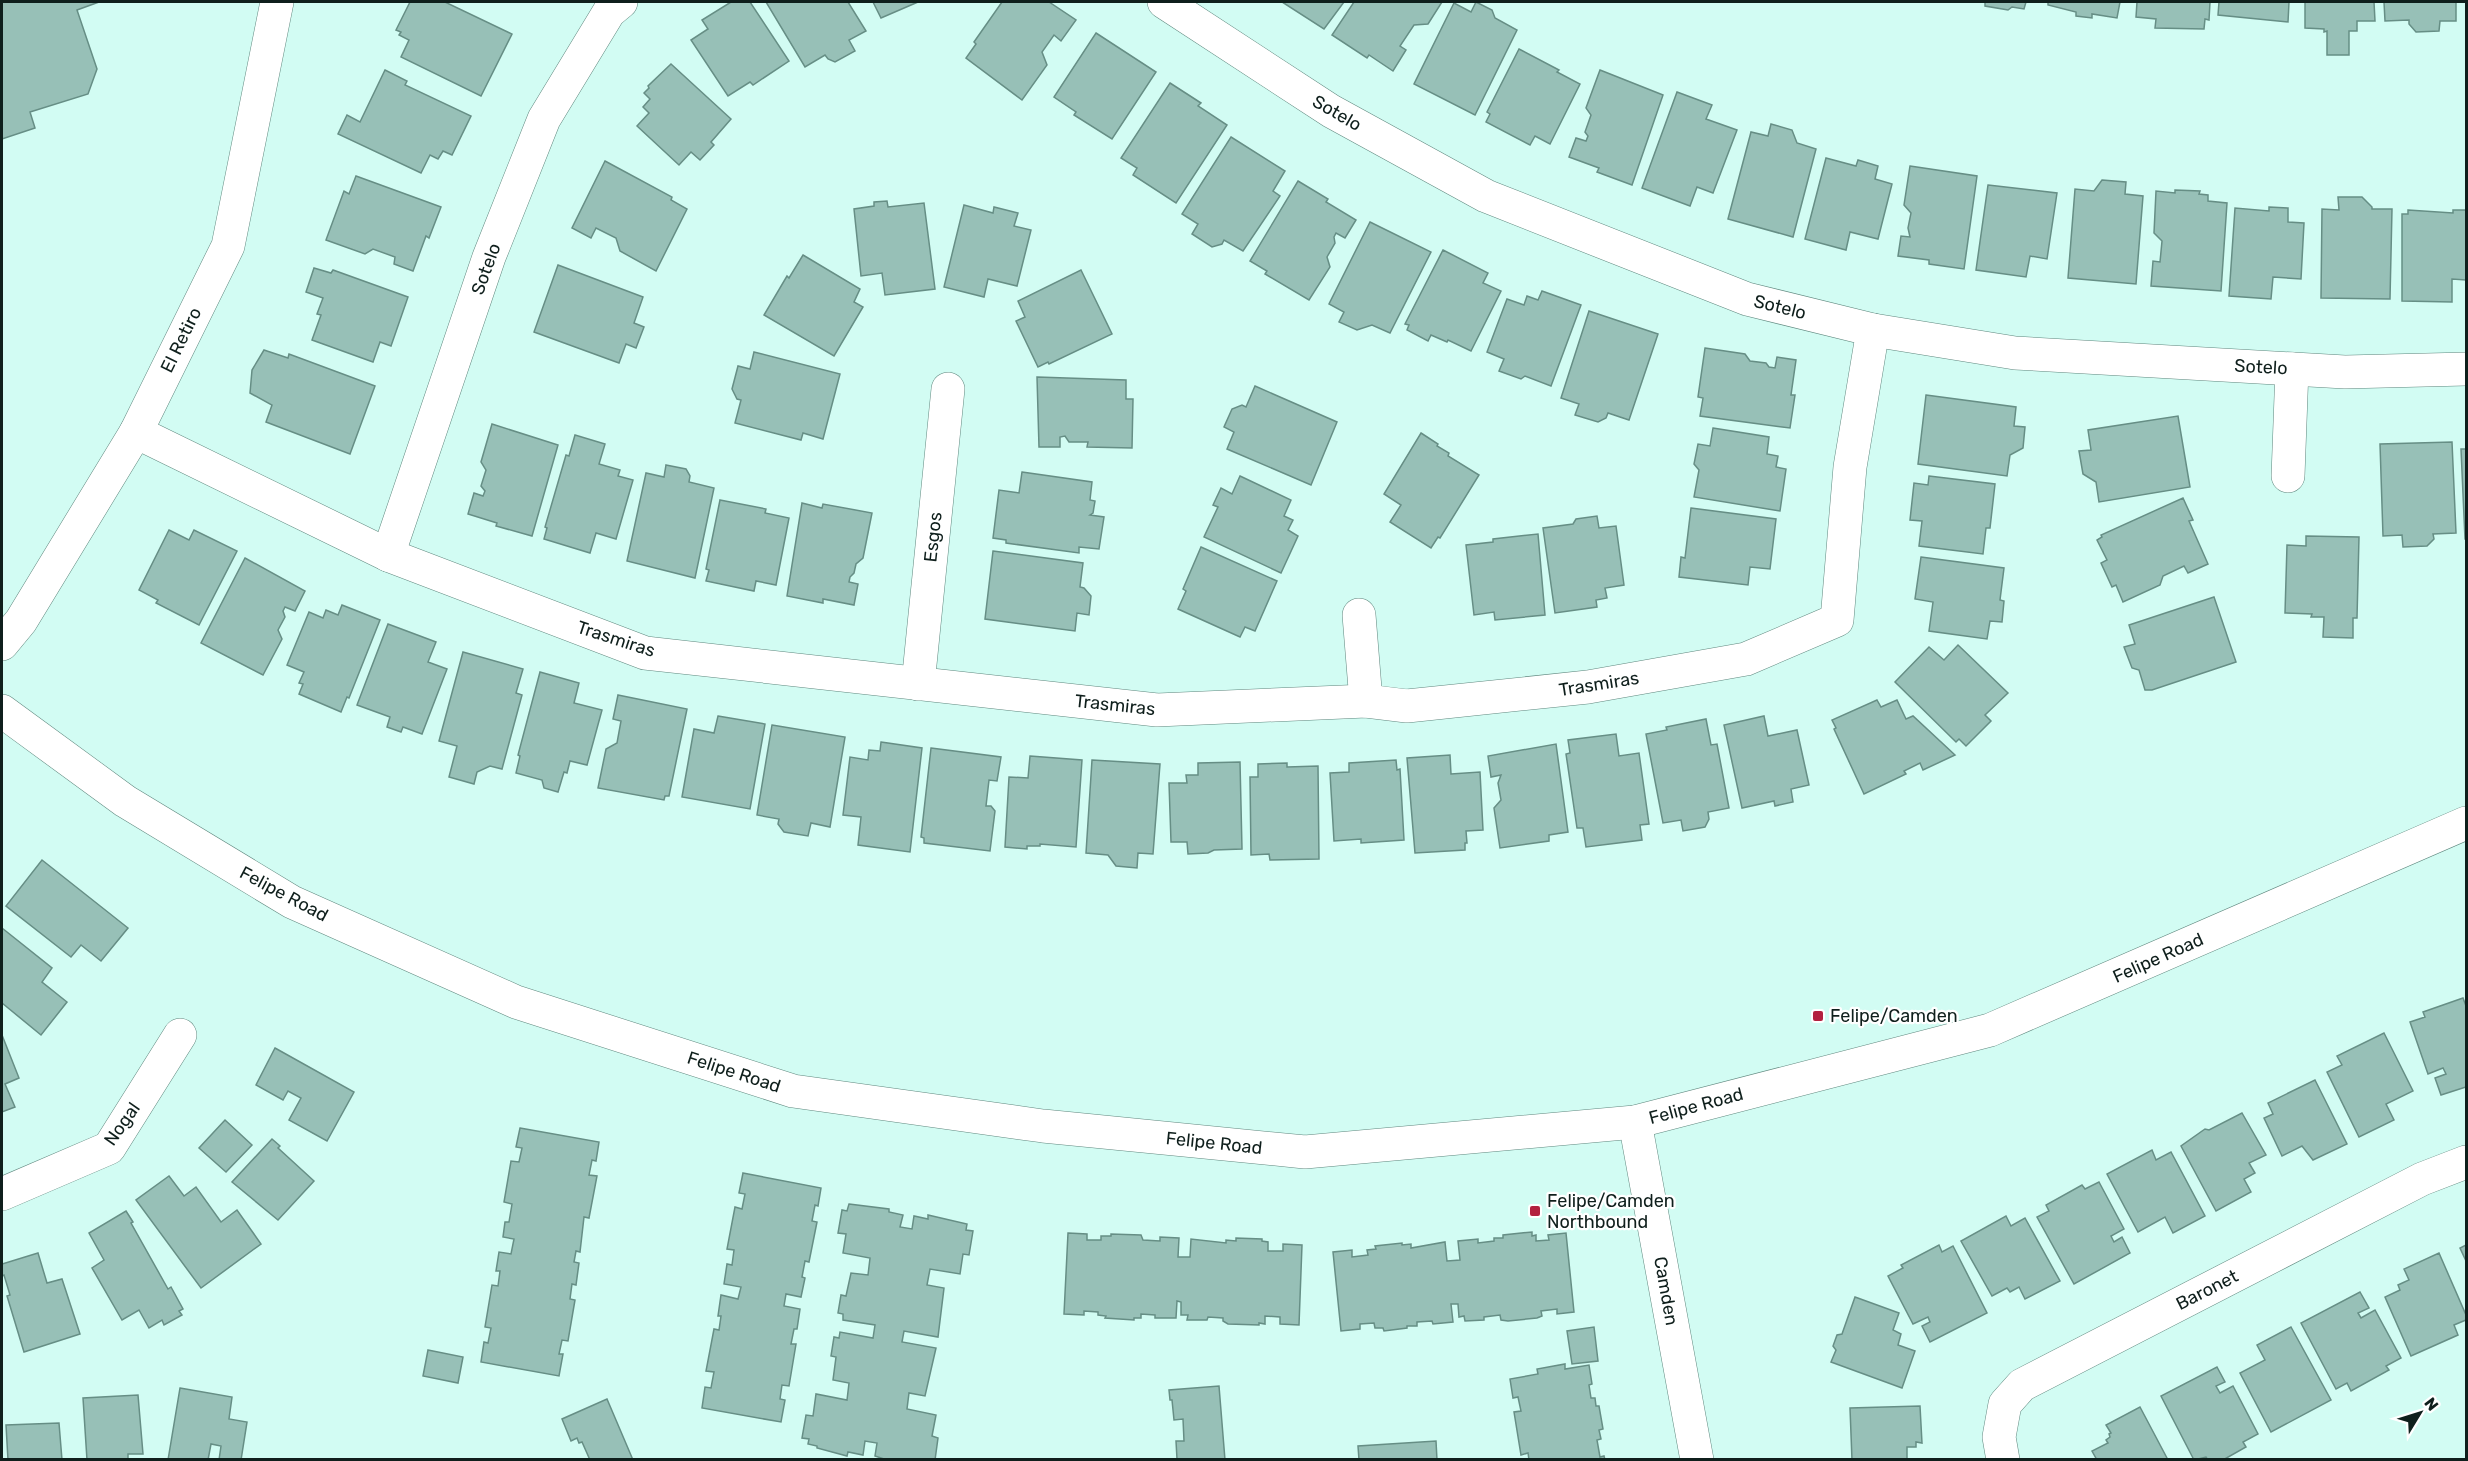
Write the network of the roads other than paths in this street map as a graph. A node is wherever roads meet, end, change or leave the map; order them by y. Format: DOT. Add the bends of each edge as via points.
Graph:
graph roads {
  1 [pos="277,2"];
  2 [pos="621,2"];
  3 [pos="1164,2"];
  4 [pos="1873,330"];
  5 [pos="2292,369"];
  6 [pos="2466,369"];
  7 [pos="948,389"];
  8 [pos="136,432"];
  9 [pos="2288,476"];
  10 [pos="388,555"];
  11 [pos="1359,615"];
  12 [pos="2,644"];
  13 [pos="918,684"];
  14 [pos="1366,701"];
  15 [pos="2,711"];
  16 [pos="2466,823"];
  17 [pos="180,1035"];
  18 [pos="1635,1122"];
  19 [pos="2466,1162"];
  20 [pos="2,1194"];
  21 [pos="1697,1460"];
  22 [pos="2003,1460"];
  1 -- 8 [label="street, El Retiro" via="228,246"];
  2 -- 10 [label="street, Sotelo" via="609,12 544,119 489,257"];
  3 -- 4 [label="street, Sotelo" via="1331,111 1486,196 1747,299"];
  4 -- 5 [label="street, Sotelo" via="2015,353"];
  4 -- 14 [label="street, Trasmiras" via="1850,466 1837,620 1746,659 1588,687 1407,706"];
  5 -- 6 [label="street, Sotelo"];
  5 -- 9 [label="street"];
  7 -- 13 [label="street, Esgos"];
  8 -- 10 [label="street, Trasmiras"];
  8 -- 12 [label="street, El Retiro" via="21,621"];
  10 -- 13 [label="street, Trasmiras" via="645,652"];
  11 -- 14 [label="street"];
  13 -- 14 [label="street, Trasmiras" via="1157,710"];
  15 -- 18 [label="street, Felipe Road" via="125,801 292,902 516,1002 794,1091 1042,1126 1305,1152"];
  16 -- 18 [label="street, Felipe Road" via="1990,1030"];
  17 -- 20 [label="street, Nogal" via="109,1148"];
  18 -- 21 [label="street, Camden"];
  19 -- 22 [label="street, Baronet" via="2422,1179 2022,1385 2005,1404 1999,1437"];
}
